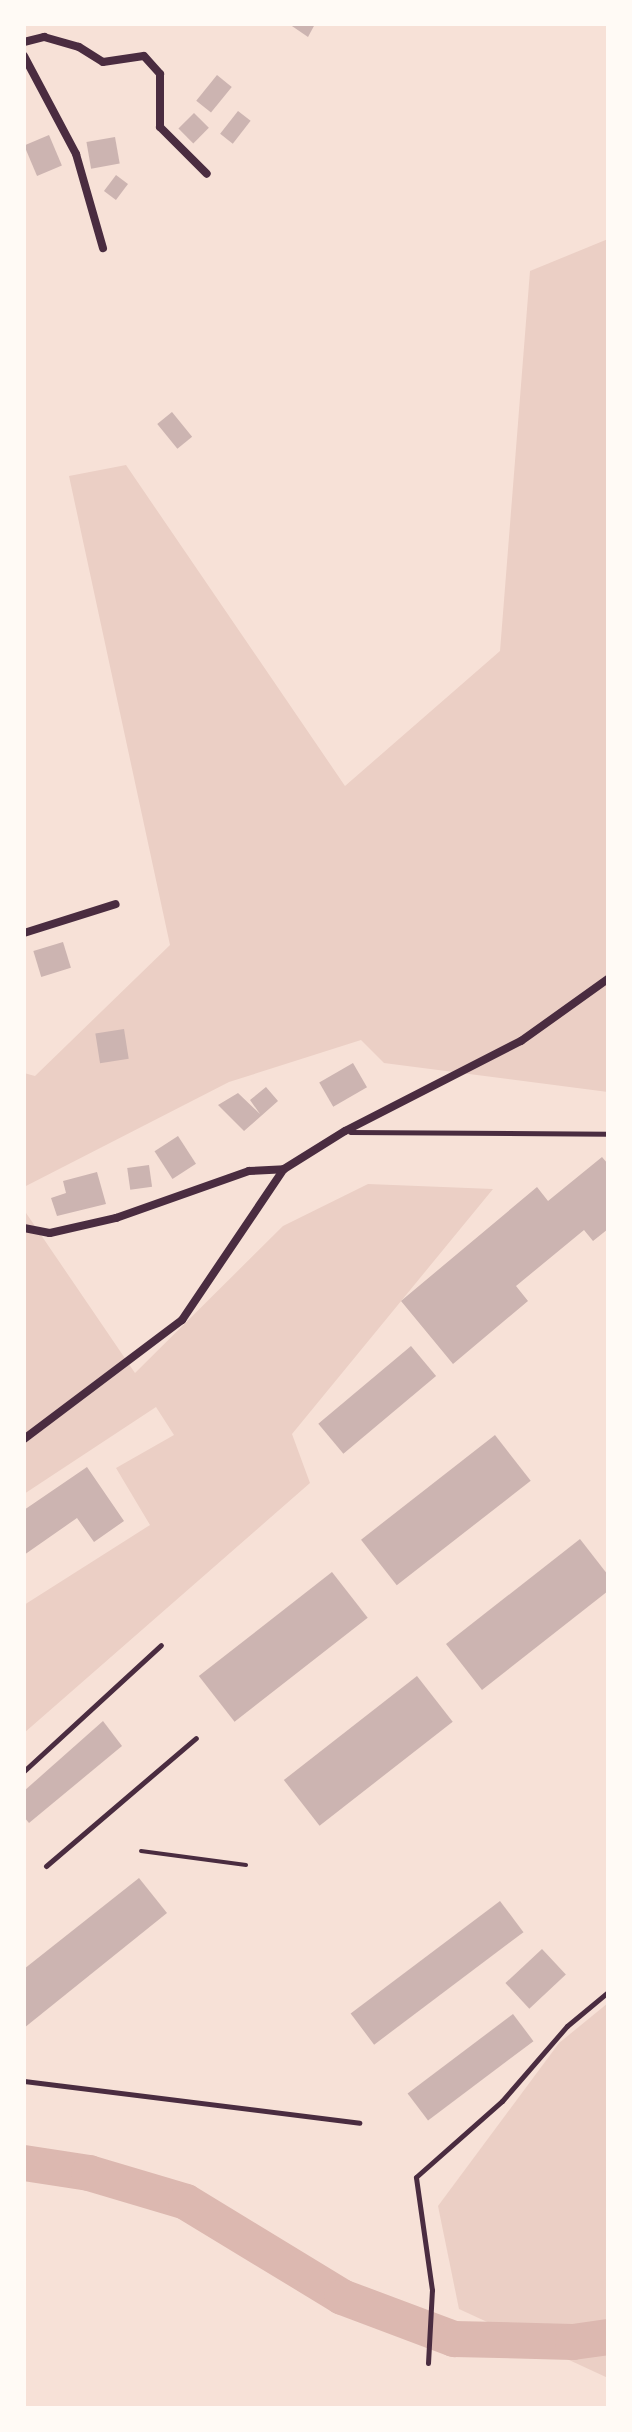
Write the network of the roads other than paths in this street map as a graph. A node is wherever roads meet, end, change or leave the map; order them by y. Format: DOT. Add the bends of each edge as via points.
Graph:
graph roads {
  1 [pos="24,42"];
  2 [pos="24,56"];
  3 [pos="207,174"];
  4 [pos="103,248"];
  5 [pos="116,904"];
  6 [pos="24,933"];
  7 [pos="608,979"];
  8 [pos="345,1131"];
  9 [pos="608,1134"];
  10 [pos="284,1169"];
  11 [pos="24,1228"];
  12 [pos="24,1439"];
  13 [pos="161,1645"];
  14 [pos="196,1738"];
  15 [pos="24,1771"];
  16 [pos="46,1866"];
  17 [pos="608,1992"];
  18 [pos="24,2081"];
  19 [pos="359,2123"];
  20 [pos="428,2363"];
  1 -- 3 [label="street" via="44,37 79,47 103,62 144,56 160,74 160,127"];
  2 -- 4 [label="street" via="76,154"];
  5 -- 6 [label="street"];
  7 -- 8 [label="street" via="521,1041"];
  8 -- 9 [label="lane"];
  8 -- 10 [label="street"];
  10 -- 11 [label="street" via="249,1171 116,1218 50,1233"];
  10 -- 12 [label="street" via="182,1320"];
  13 -- 15 [label="lane"];
  14 -- 16 [label="lane"];
  17 -- 20 [label="lane" via="567,2026 502,2101 416,2177 432,2290"];
  18 -- 19 [label="lane"];
}
